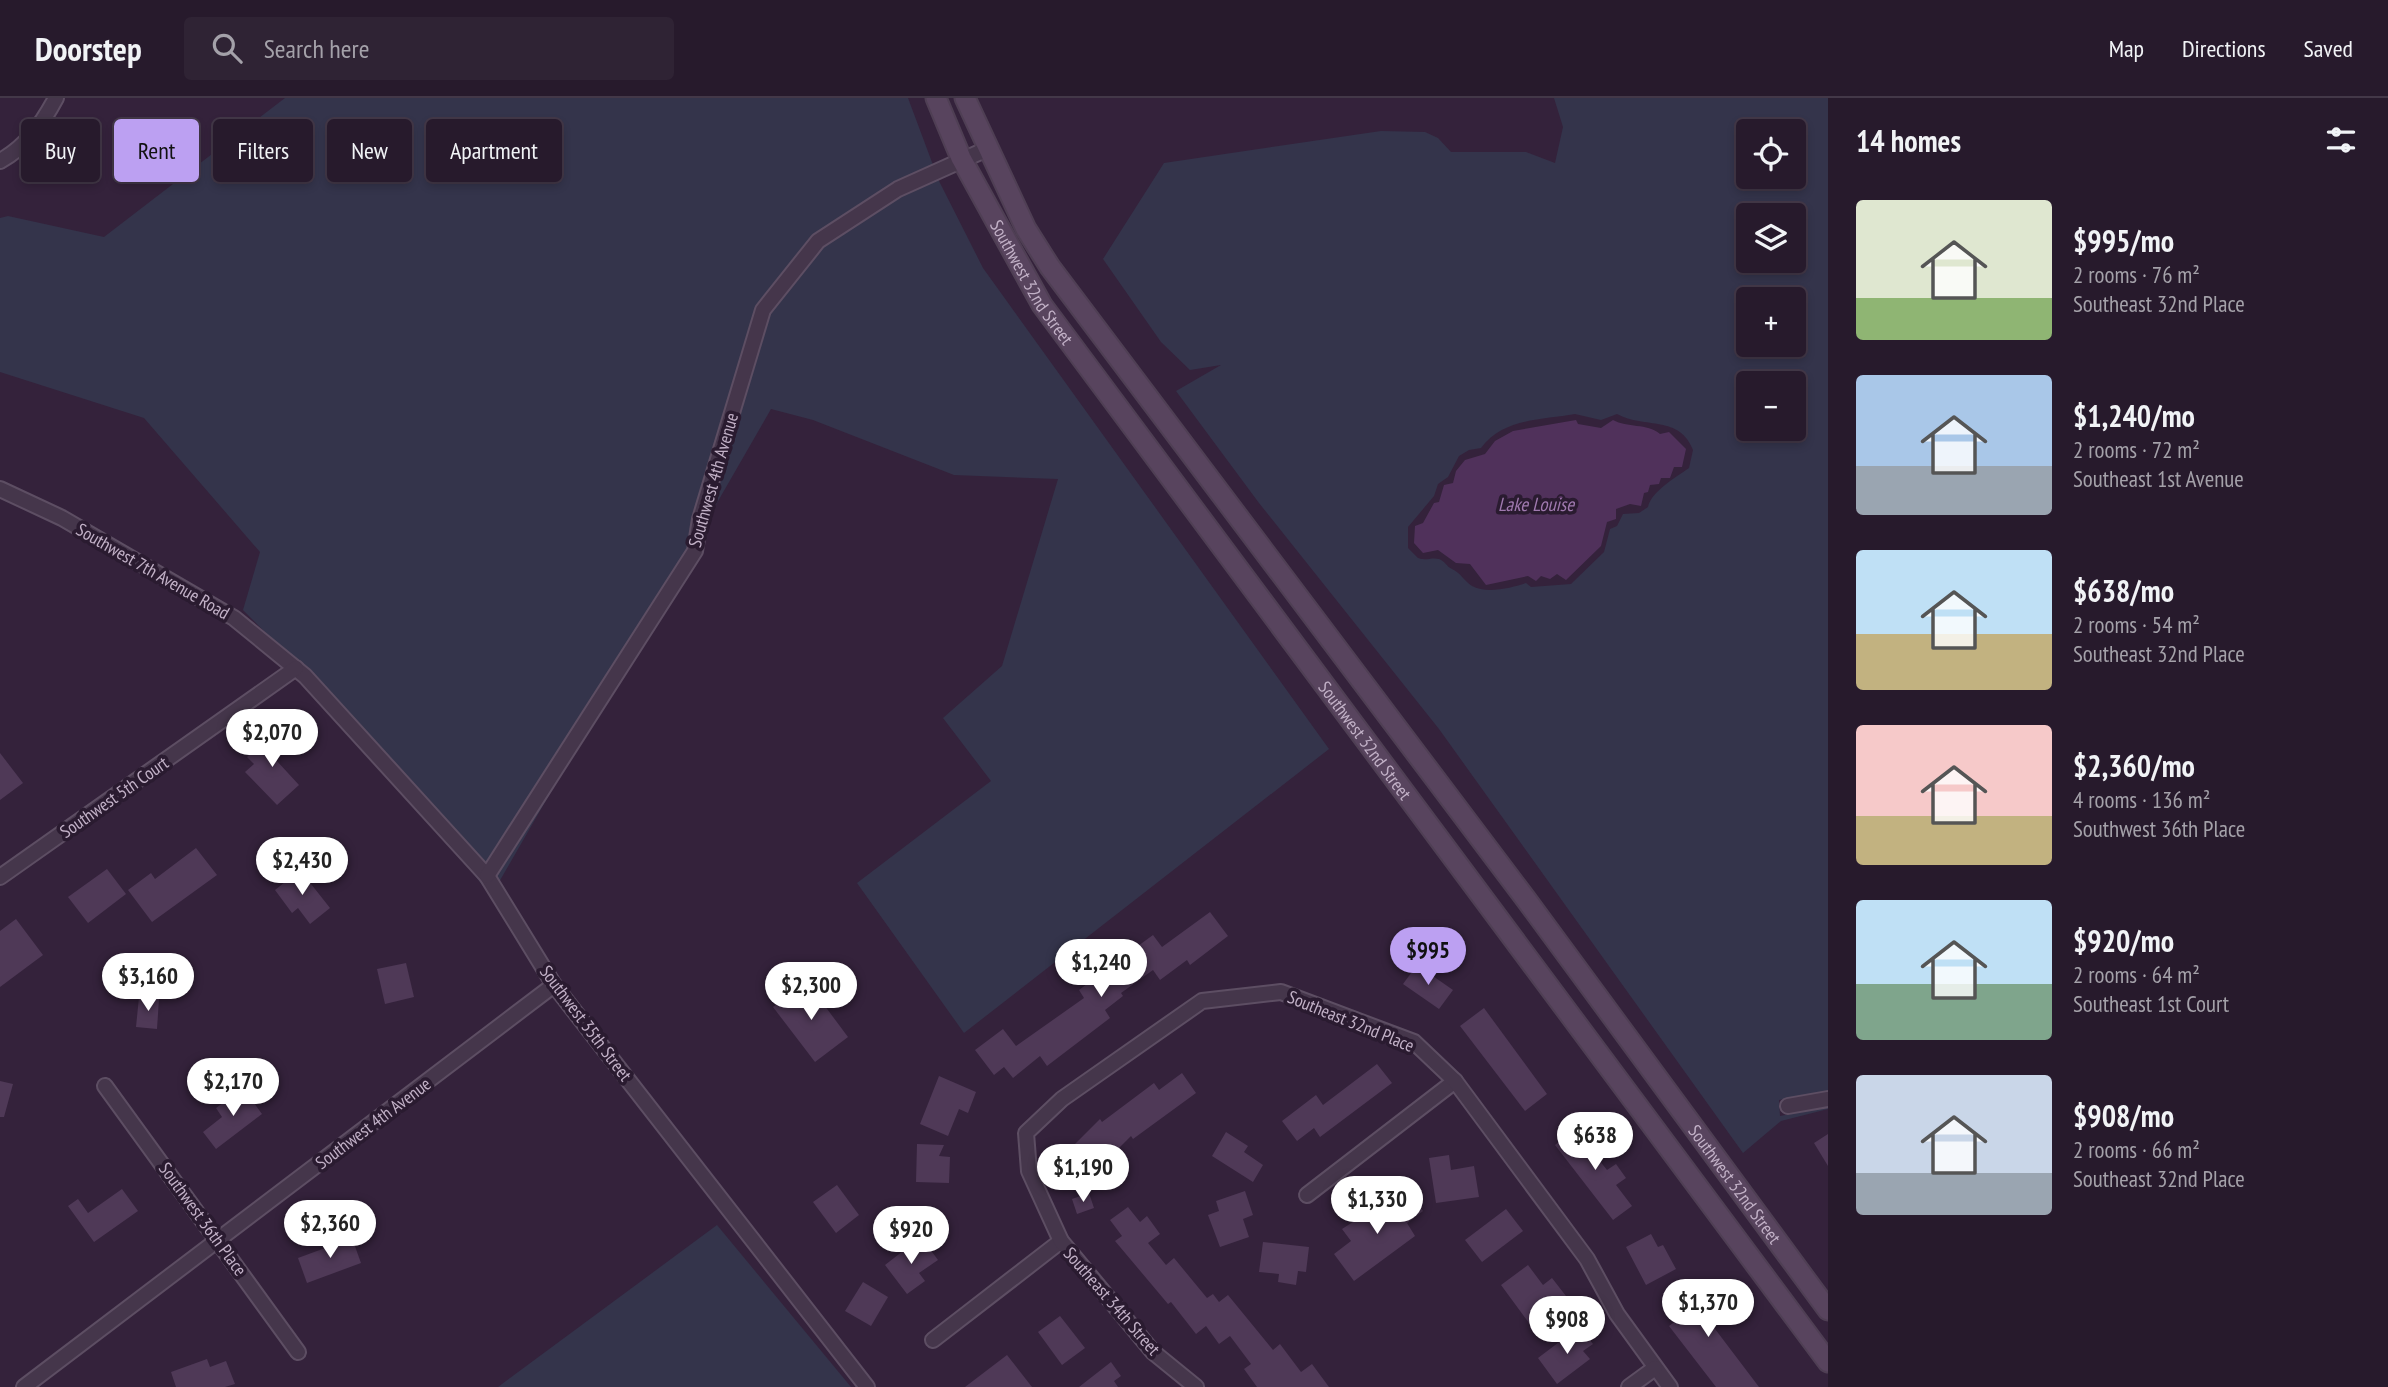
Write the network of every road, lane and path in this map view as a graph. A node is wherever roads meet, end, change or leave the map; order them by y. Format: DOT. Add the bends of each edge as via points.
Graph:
graph roads {
  1 [pos="56,98"];
  2 [pos="936,98"];
  3 [pos="965,98"];
  4 [pos="987,149"];
  5 [pos="961,158"];
  6 [pos="0,161"];
  7 [pos="0,489"];
  8 [pos="296,668"];
  9 [pos="487,876"];
  10 [pos="0,877"];
  11 [pos="554,985"];
  12 [pos="1281,992"];
  13 [pos="1455,1081"];
  14 [pos="105,1086"];
  15 [pos="1828,1099"];
  16 [pos="1788,1106"];
  17 [pos="1307,1195"];
  18 [pos="220,1241"];
  19 [pos="1060,1241"];
  20 [pos="1828,1310"];
  21 [pos="933,1340"];
  22 [pos="298,1352"];
  23 [pos="1828,1362"];
  24 [pos="1656,1368"];
  25 [pos="24,1387"];
  26 [pos="867,1387"];
  27 [pos="1196,1387"];
  28 [pos="1629,1387"];
  29 [pos="1670,1387"];
  1 -- 6 [label="street" via="46,118 18,151"];
  2 -- 5 [label="main road, Southwest 32nd Street"];
  3 -- 4 [label="main road, Southwest 32nd Street"];
  4 -- 5 [label="street, Southwest 4th Avenue"];
  4 -- 20 [label="main road, Southwest 32nd Street" via="1050,267"];
  5 -- 9 [label="street, Southwest 4th Avenue" via="898,189 817,241 763,310 700,519 695,551"];
  5 -- 23 [label="main road, Southwest 32nd Street" via="1042,305"];
  7 -- 8 [label="street, Southwest 7th Avenue Road" via="62,519 234,618"];
  8 -- 9 [label="street, Southwest 35th Street"];
  8 -- 10 [label="street, Southwest 5th Court"];
  9 -- 11 [label="street, Southwest 35th Street"];
  11 -- 18 [label="street, Southwest 4th Avenue"];
  11 -- 26 [label="street, Southwest 35th Street"];
  12 -- 13 [label="street, Southeast 32nd Place" via="1414,1042"];
  12 -- 19 [label="street, Southeast 34th Street" via="1202,1001 1062,1099 1027,1133 1029,1171"];
  13 -- 17 [label="street"];
  13 -- 24 [label="street, Southeast 32nd Place" via="1587,1259 1617,1314"];
  14 -- 18 [label="street, Southwest 36th Place"];
  15 -- 16 [label="street"];
  18 -- 22 [label="street, Southwest 36th Place"];
  18 -- 25 [label="street, Southwest 4th Avenue"];
  19 -- 21 [label="street"];
  19 -- 27 [label="street, Southeast 34th Street" via="1153,1352"];
  24 -- 28 [label="street"];
  24 -- 29 [label="street, Southeast 32nd Place"];
}
